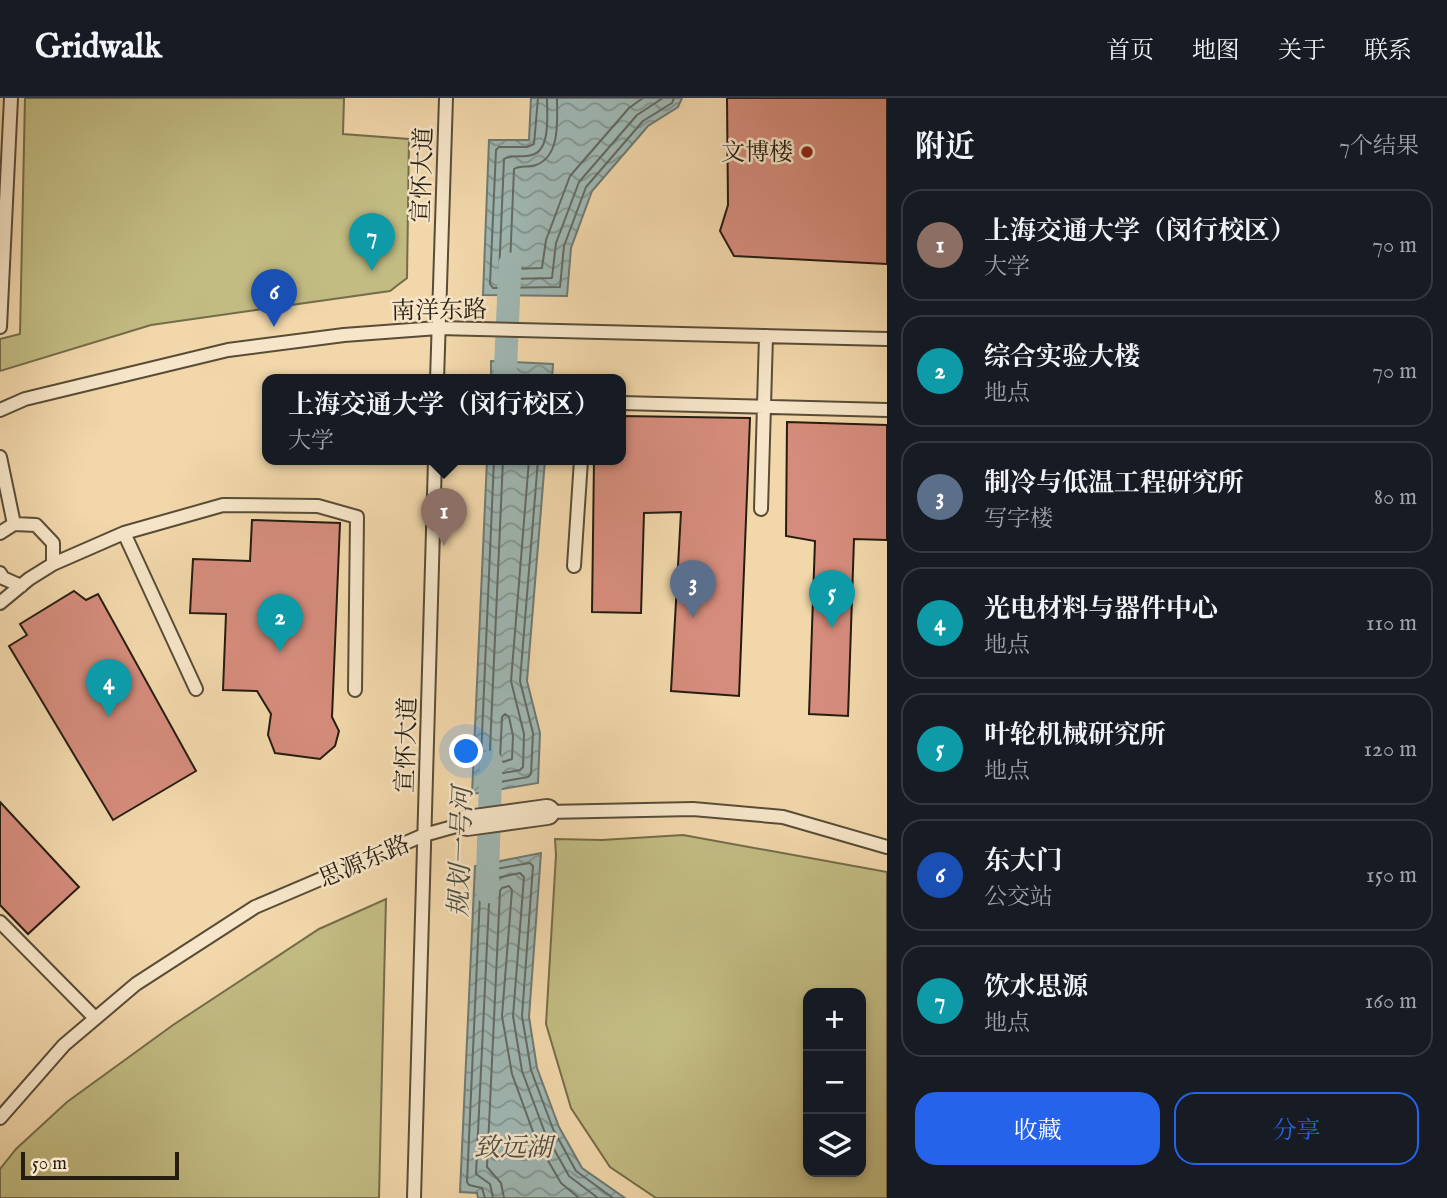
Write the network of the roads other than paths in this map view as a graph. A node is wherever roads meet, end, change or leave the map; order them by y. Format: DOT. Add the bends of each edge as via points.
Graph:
graph roads {
  1 [pos="11,98"];
  2 [pos="446,98"];
  3 [pos="0,327"];
  4 [pos="438,328"];
  5 [pos="766,336"];
  6 [pos="887,339"];
  7 [pos="437,374"];
  8 [pos="626,403"];
  9 [pos="765,407"];
  10 [pos="0,410"];
  11 [pos="887,410"];
  12 [pos="0,457"];
  13 [pos="435,465"];
  14 [pos="581,465"];
  15 [pos="761,509"];
  16 [pos="14,524"];
  17 [pos="0,533"];
  18 [pos="124,533"];
  19 [pos="53,564"];
  20 [pos="574,566"];
  21 [pos="0,573"];
  22 [pos="21,586"];
  23 [pos="0,603"];
  24 [pos="196,689"];
  25 [pos="355,690"];
  26 [pos="547,812"];
  27 [pos="467,823"];
  28 [pos="424,835"];
  29 [pos="887,847"];
  30 [pos="0,922"];
  31 [pos="95,1018"];
  32 [pos="0,1118"];
  33 [pos="414,1198"];
  1 -- 3 [label="lane"];
  2 -- 4 [label="lane, 宣怀大道"];
  4 -- 5 [label="lane, 南洋东路"];
  4 -- 7 [label="lane, 宣怀大道"];
  4 -- 10 [label="lane, 南洋东路" via="228,350 25,399"];
  5 -- 6 [label="lane, 南洋东路"];
  5 -- 9 [label="lane"];
  8 -- 9 [label="lane"];
  9 -- 11 [label="lane"];
  9 -- 15 [label="lane"];
  12 -- 16 [label="lane"];
  13 -- 28 [label="lane, 宣怀大道"];
  14 -- 20 [label="lane"];
  16 -- 17 [label="lane"];
  16 -- 19 [label="lane" via="36,525 53,543"];
  18 -- 19 [label="lane"];
  18 -- 24 [label="lane"];
  18 -- 25 [label="lane" via="223,505 318,506 357,517"];
  19 -- 22 [label="lane"];
  21 -- 22 [label="lane"];
  22 -- 23 [label="lane"];
  26 -- 27 [label="street, 思源东路"];
  26 -- 29 [label="lane, 思源东路" via="693,809 783,817"];
  27 -- 28 [label="lane, 思源东路"];
  28 -- 31 [label="lane, 思源东路" via="256,907 136,984"];
  28 -- 33 [label="lane, 宣怀大道"];
  30 -- 31 [label="lane"];
  31 -- 32 [label="lane, 思源东路" via="64,1045"];
}
